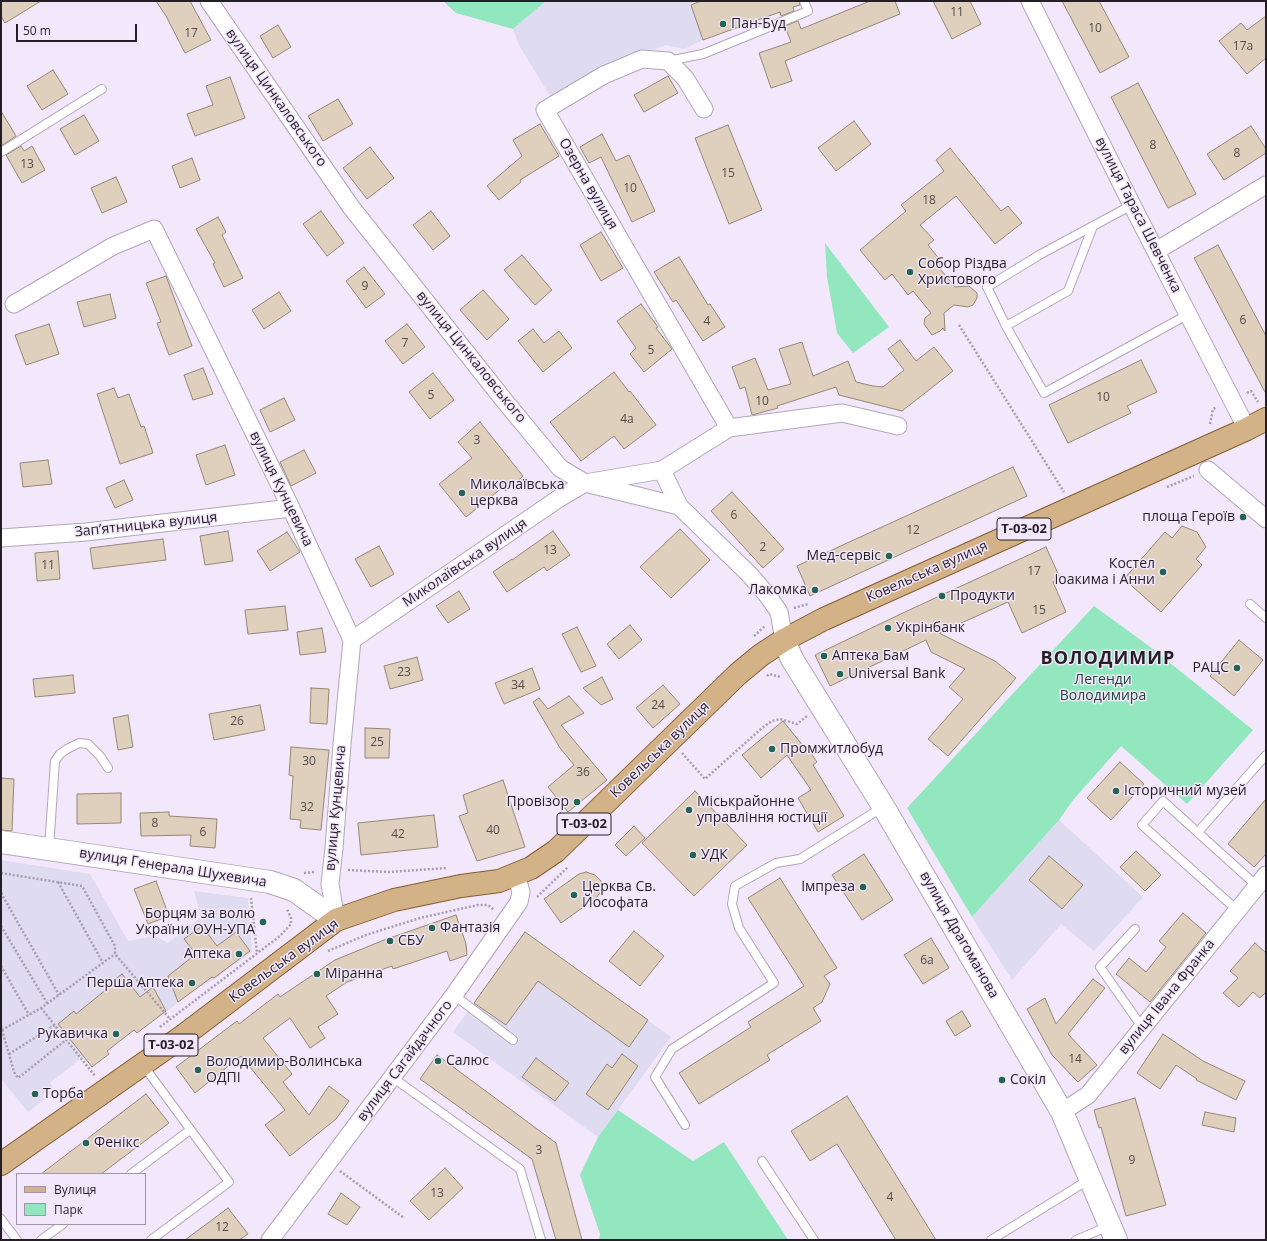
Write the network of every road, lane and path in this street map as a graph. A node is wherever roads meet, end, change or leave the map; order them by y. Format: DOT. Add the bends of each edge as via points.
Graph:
graph roads {
  1 [pos="209,1"];
  2 [pos="804,1"];
  3 [pos="1030,1"];
  4 [pos="668,60"];
  5 [pos="102,89"];
  6 [pos="704,109"];
  7 [pos="1,152"];
  8 [pos="1266,185"];
  9 [pos="1132,205"];
  10 [pos="1093,226"];
  11 [pos="1156,251"];
  12 [pos="14,304"];
  13 [pos="1189,314"];
  14 [pos="959,325"];
  15 [pos="1006,326"];
  16 [pos="1257,424"];
  17 [pos="898,426"];
  18 [pos="729,428"];
  19 [pos="662,470"];
  20 [pos="1208,470"];
  21 [pos="585,483"];
  22 [pos="1064,493"];
  23 [pos="679,506"];
  24 [pos="291,508"];
  25 [pos="1266,519"];
  26 [pos="1,538"];
  27 [pos="1250,604"];
  28 [pos="1266,618"];
  29 [pos="352,640"];
  30 [pos="784,640"];
  31 [pos="763,678"];
  32 [pos="784,678"];
  33 [pos="811,714"];
  34 [pos="1266,755"];
  35 [pos="677,758"];
  36 [pos="108,768"];
  37 [pos="883,806"];
  38 [pos="1198,832"];
  39 [pos="1,842"];
  40 [pos="49,849"];
  41 [pos="570,866"];
  42 [pos="448,868"];
  43 [pos="332,871"];
  44 [pos="1,873"];
  45 [pos="297,874"];
  46 [pos="516,874"];
  47 [pos="1261,881"];
  48 [pos="58,882"];
  49 [pos="250,892"];
  50 [pos="1,893"];
  51 [pos="535,899"];
  52 [pos="284,905"];
  53 [pos="1237,910"];
  54 [pos="336,920"];
  55 [pos="506,921"];
  56 [pos="1,926"];
  57 [pos="1135,929"];
  58 [pos="258,953"];
  59 [pos="115,954"];
  60 [pos="322,954"];
  61 [pos="103,963"];
  62 [pos="1,966"];
  63 [pos="59,995"];
  64 [pos="454,995"];
  65 [pos="47,1004"];
  66 [pos="41,1008"];
  67 [pos="29,1015"];
  68 [pos="170,1019"];
  69 [pos="55,1025"];
  70 [pos="1,1026"];
  71 [pos="1142,1027"];
  72 [pos="158,1028"];
  73 [pos="2,1030"];
  74 [pos="66,1040"];
  75 [pos="513,1040"];
  76 [pos="9,1054"];
  77 [pos="143,1064"];
  78 [pos="96,1076"];
  79 [pos="392,1077"];
  80 [pos="1062,1112"];
  81 [pos="686,1125"];
  82 [pos="190,1130"];
  83 [pos="762,1161"];
  84 [pos="328,1163"];
  85 [pos="1,1164"];
  86 [pos="132,1173"];
  87 [pos="1090,1179"];
  88 [pos="404,1218"];
  89 [pos="1,1219"];
  90 [pos="62,1225"];
  91 [pos="1113,1233"];
  92 [pos="16,1240"];
  93 [pos="41,1240"];
  94 [pos="151,1240"];
  95 [pos="270,1240"];
  96 [pos="541,1240"];
  97 [pos="814,1240"];
  98 [pos="991,1240"];
  99 [pos="1076,1240"];
  1 -- 21 [label="street, вулиця Цинкаловського" via="351,207 502,399 560,468"];
  2 -- 4 [label="lane" via="808,11 703,54"];
  3 -- 9 [label="street, вулиця Тараса Шевченка"];
  4 -- 6 [label="street" via="685,78"];
  4 -- 18 [label="street, Озерна вулиця" via="642,59 604,75 545,110"];
  5 -- 7 [label="lane"];
  8 -- 11 [label="street"];
  9 -- 10 [label="lane"];
  9 -- 11 [label="street, вулиця Тараса Шевченка"];
  10 -- 15 [label="lane" via="1068,291"];
  10 -- 15 [label="lane" via="987,286"];
  11 -- 13 [label="street, вулиця Тараса Шевченка"];
  12 -- 24 [label="street, вулиця Кунцевича" via="112,246 154,229"];
  13 -- 15 [label="lane" via="1044,393"];
  13 -- 16 [label="street, вулиця Тараса Шевченка"];
  14 -- 22 [label="path"];
  16 -- 30 [label="main road, Ковельська вулиця / Т-03-02" via="824,619"];
  17 -- 18 [label="street, Миколаївська вулиця" via="842,413"];
  18 -- 19 [label="street, Миколаївська вулиця"];
  19 -- 21 [label="street, Миколаївська вулиця"];
  19 -- 23 [label="street"];
  20 -- 25 [label="street"];
  21 -- 23 [label="street, вулиця Цинкаловського"];
  21 -- 29 [label="street, Миколаївська вулиця"];
  23 -- 30 [label="street" via="768,596 779,612"];
  24 -- 26 [label="street, Запʼятницька вулиця" via="86,532"];
  24 -- 29 [label="street, вулиця Кунцевича"];
  27 -- 28 [label="lane"];
  29 -- 43 [label="street, вулиця Кунцевича"];
  30 -- 37 [label="street, вулиця Драгоманова" via="792,659"];
  30 -- 46 [label="main road, Ковельська вулиця / Т-03-02" via="738,674 556,851 531,868"];
  31 -- 32 [label="path" via="770,674"];
  33 -- 35 [label="path" via="797,724 780,719 772,721 706,779 681,752"];
  34 -- 38 [label="lane"];
  36 -- 40 [label="lane" via="88,744 78,743 60,754 55,761"];
  37 -- 80 [label="street, вулиця Драгоманова"];
  37 -- 81 [label="lane" via="800,859 776,863 736,886 732,904 739,928 774,983 672,1049 655,1077"];
  38 -- 47 [label="lane"];
  38 -- 53 [label="lane" via="1163,801 1142,825"];
  39 -- 40 [label="street, вулиця Генерала Шухевича"];
  40 -- 54 [label="street, вулиця Генерала Шухевича" via="270,882 294,890"];
  41 -- 51 [label="path"];
  42 -- 43 [label="path" via="389,872"];
  43 -- 45 [label="path"];
  43 -- 54 [label="street, вулиця Кунцевича" via="330,884"];
  44 -- 48 [label="path"];
  46 -- 54 [label="main road, Ковельська вулиця / Т-03-02" via="499,881 394,900"];
  46 -- 55 [label="street, вулиця Сагайдачного" via="521,892 519,902"];
  47 -- 53 [label="street, вулиця Івана Франка"];
  48 -- 59 [label="path" via="82,886 115,946"];
  48 -- 61 [label="path"];
  49 -- 58 [label="path"];
  50 -- 63 [label="path"];
  52 -- 58 [label="path" via="291,918 291,924"];
  53 -- 71 [label="street, вулиця Івана Франка"];
  54 -- 77 [label="main road, Ковельська вулиця / Т-03-02"];
  55 -- 60 [label="path" via="488,905 478,905 420,918 366,935"];
  55 -- 64 [label="street, вулиця Сагайдачного"];
  56 -- 65 [label="path"];
  57 -- 71 [label="lane" via="1100,967"];
  58 -- 68 [label="path"];
  59 -- 61 [label="path"];
  59 -- 68 [label="path"];
  61 -- 63 [label="path"];
  62 -- 67 [label="path"];
  63 -- 65 [label="path"];
  64 -- 75 [label="lane"];
  64 -- 79 [label="street, вулиця Сагайдачного"];
  65 -- 66 [label="path"];
  66 -- 67 [label="path"];
  66 -- 69 [label="path"];
  67 -- 73 [label="path"];
  68 -- 72 [label="path"];
  69 -- 74 [label="path"];
  69 -- 76 [label="path"];
  70 -- 73 [label="path"];
  71 -- 80 [label="street, вулиця Івана Франка" via="1088,1095"];
  73 -- 76 [label="path"];
  74 -- 76 [label="path" via="18,1078"];
  74 -- 78 [label="path"];
  77 -- 82 [label="lane"];
  77 -- 85 [label="main road, Ковельська вулиця / Т-03-02"];
  79 -- 84 [label="street, вулиця Сагайдачного"];
  79 -- 96 [label="lane" via="520,1169"];
  80 -- 87 [label="street, вулиця Драгоманова"];
  82 -- 86 [label="lane"];
  82 -- 94 [label="lane" via="229,1182"];
  83 -- 97 [label="lane"];
  84 -- 88 [label="path"];
  84 -- 95 [label="street, вулиця Сагайдачного"];
  87 -- 91 [label="street, вулиця Драгоманова"];
  87 -- 98 [label="lane"];
  89 -- 92 [label="lane"];
  90 -- 93 [label="lane"];
  91 -- 99 [label="lane"];
}
